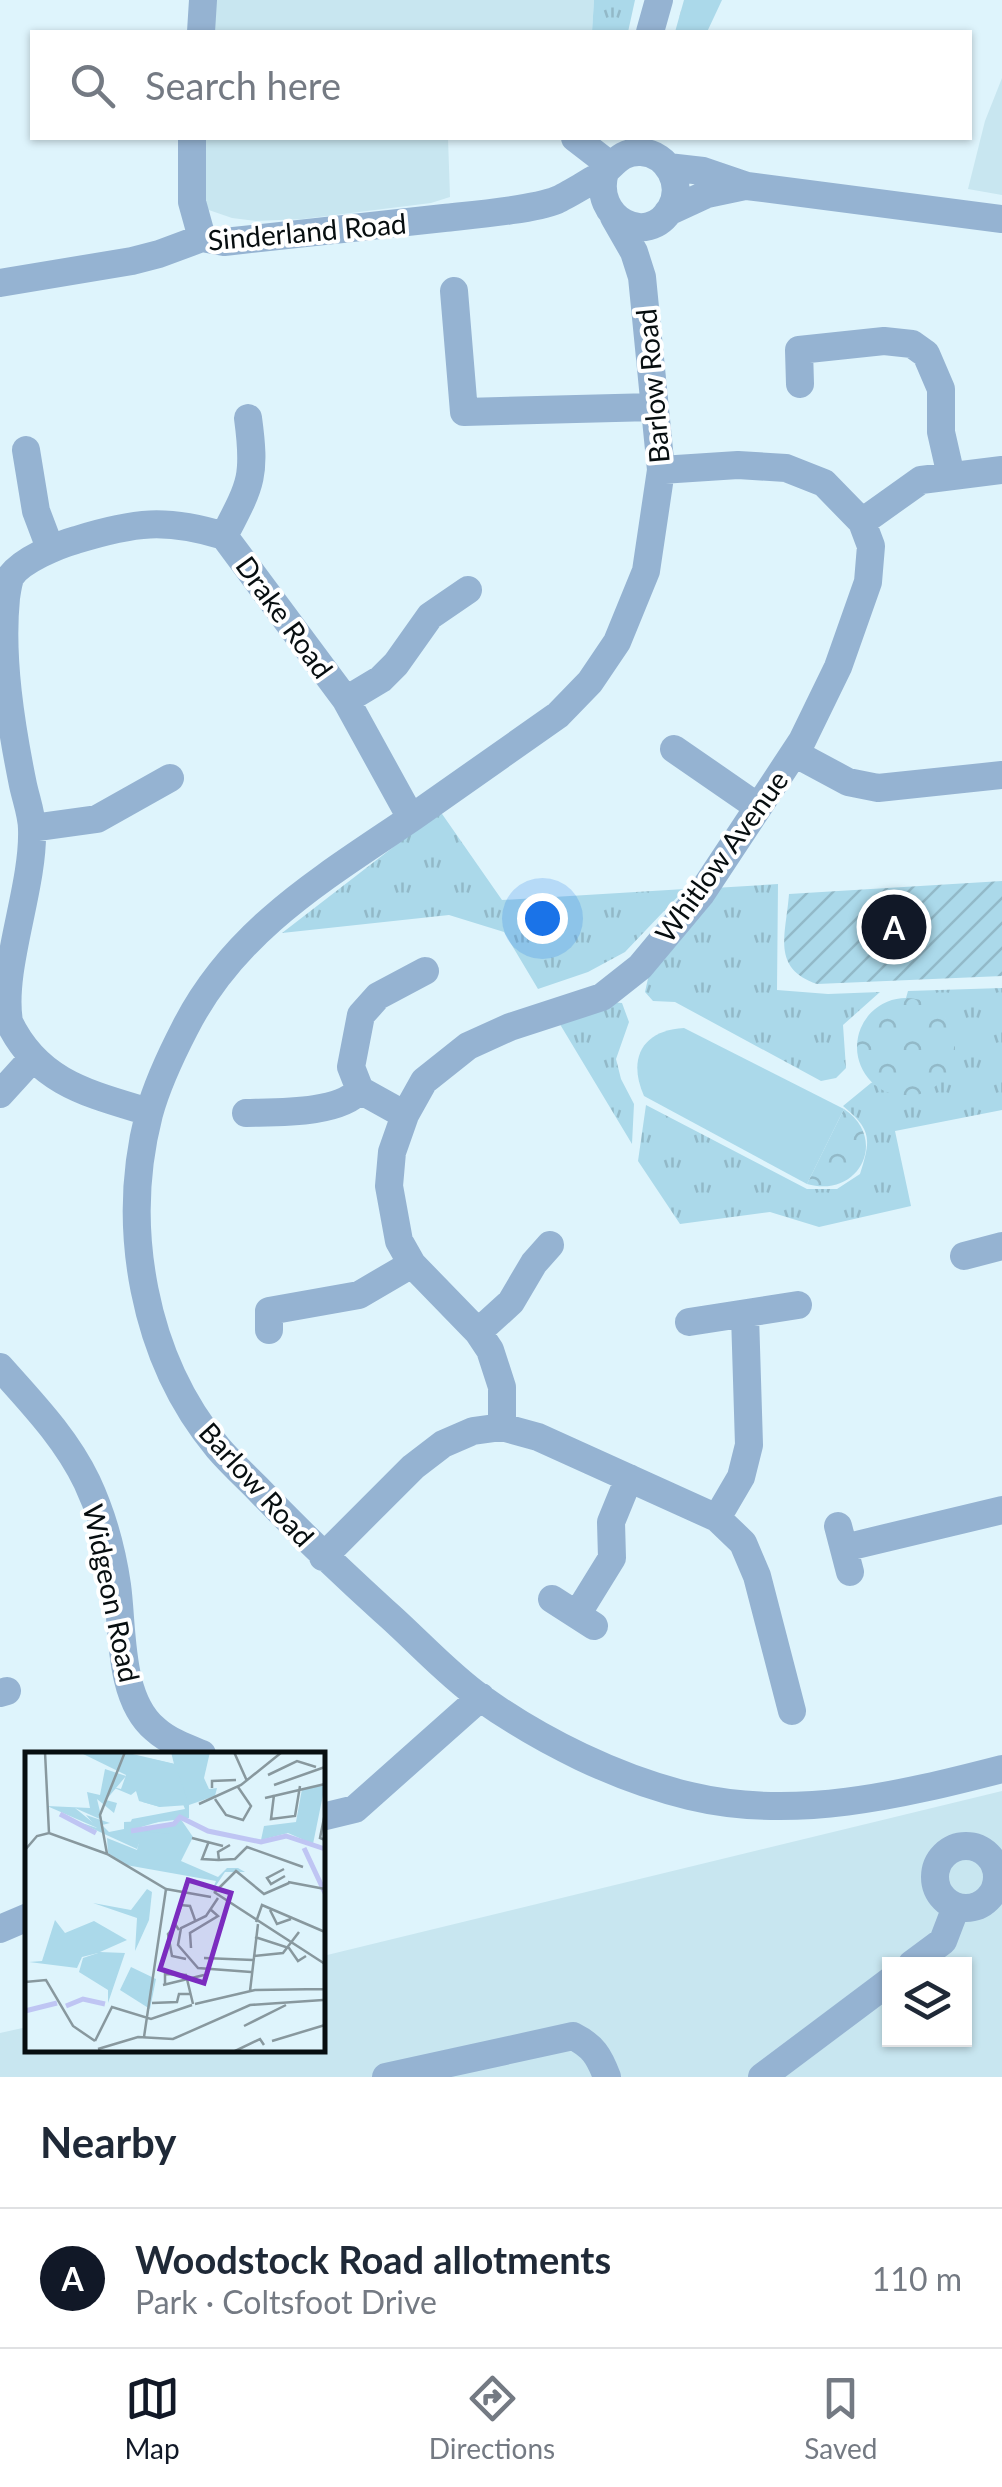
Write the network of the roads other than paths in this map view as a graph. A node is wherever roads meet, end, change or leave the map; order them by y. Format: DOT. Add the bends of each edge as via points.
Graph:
graph roads {
  1 [pos="203,0"];
  2 [pos="659,0"];
  3 [pos="200,30"];
  4 [pos="651,30"];
  5 [pos="192,140"];
  6 [pos="580,140"];
  7 [pos="649,140"];
  8 [pos="614,158"];
  9 [pos="666,164"];
  10 [pos="747,186"];
  11 [pos="557,200"];
  12 [pos="611,213"];
  13 [pos="666,214"];
  14 [pos="1002,219"];
  15 [pos="202,238"];
  16 [pos="642,277"];
  17 [pos="0,282"];
  18 [pos="454,291"];
  19 [pos="800,384"];
  20 [pos="654,407"];
  21 [pos="248,418"];
  22 [pos="26,450"];
  23 [pos="661,470"];
  24 [pos="1002,470"];
  25 [pos="951,476"];
  26 [pos="862,522"];
  27 [pos="224,536"];
  28 [pos="50,548"];
  29 [pos="468,590"];
  30 [pos="2,691"];
  31 [pos="346,700"];
  32 [pos="674,749"];
  33 [pos="794,753"];
  34 [pos="1002,775"];
  35 [pos="170,778"];
  36 [pos="758,807"];
  37 [pos="411,818"];
  38 [pos="32,828"];
  39 [pos="426,971"];
  40 [pos="31,1060"];
  41 [pos="360,1090"];
  42 [pos="0,1094"];
  43 [pos="149,1112"];
  44 [pos="246,1114"];
  45 [pos="405,1115"];
  46 [pos="550,1245"];
  47 [pos="1002,1246"];
  48 [pos="964,1256"];
  49 [pos="412,1264"];
  50 [pos="798,1305"];
  51 [pos="745,1315"];
  52 [pos="689,1322"];
  53 [pos="269,1330"];
  54 [pos="478,1332"];
  55 [pos="0,1367"];
  56 [pos="502,1427"];
  57 [pos="628,1478"];
  58 [pos="1002,1510"];
  59 [pos="717,1518"];
  60 [pos="844,1549"];
  61 [pos="323,1557"];
  62 [pos="552,1599"];
  63 [pos="480,1697"];
  64 [pos="792,1710"];
  65 [pos="198,1752"];
  66 [pos="1002,1769"];
  67 [pos="325,1817"];
  68 [pos="956,1907"];
  69 [pos="25,1919"];
  70 [pos="0,1929"];
  71 [pos="921,1957"];
  72 [pos="882,1987"];
  73 [pos="386,2077"];
  74 [pos="607,2077"];
  75 [pos="762,2077"];
  1 -- 3 [label="street"];
  2 -- 4 [label="street"];
  5 -- 15 [label="street" via="192,202"];
  6 -- 8 [label="street"];
  7 -- 9 [label="street"];
  8 -- 9 [label="street, Sinderland Road" via="644,152"];
  8 -- 11 [label="street, Sinderland Road"];
  8 -- 12 [label="street" via="602,194"];
  9 -- 10 [label="street, Sinderland Road"];
  9 -- 13 [label="street" via="676,194"];
  10 -- 13 [label="street, Sinderland Road" via="707,194"];
  10 -- 14 [label="street, Sinderland Road"];
  11 -- 12 [label="street, Sinderland Road"];
  11 -- 15 [label="street, Sinderland Road" via="224,242"];
  12 -- 13 [label="street, Sinderland Road" via="641,226"];
  12 -- 16 [label="street, Barlow Road"];
  13 -- 16 [label="street, Barlow Road"];
  15 -- 17 [label="street, Sinderland Road" via="132,261"];
  16 -- 20 [label="street, Barlow Road"];
  18 -- 20 [label="street" via="464,412"];
  19 -- 25 [label="street" via="798,350 912,344 926,354 940,389"];
  20 -- 23 [label="street, Barlow Road"];
  21 -- 27 [label="street" via="254,464"];
  22 -- 28 [label="street"];
  23 -- 26 [label="street" via="786,468 824,483"];
  23 -- 37 [label="street, Barlow Road" via="646,570 617,642 590,682 558,715"];
  24 -- 25 [label="street"];
  25 -- 26 [label="street" via="921,480"];
  26 -- 33 [label="street, Whitlow Avenue" via="871,546 868,582 838,667"];
  27 -- 28 [label="street, Drake Road" via="152,522"];
  27 -- 31 [label="street, Drake Road"];
  28 -- 30 [label="street, Drake Road" via="12,575 0,618"];
  29 -- 31 [label="street" via="430,616 381,679"];
  30 -- 38 [label="street, Drake Road"];
  31 -- 37 [label="street, Drake Road"];
  32 -- 36 [label="street"];
  33 -- 34 [label="street" via="848,782 878,788"];
  33 -- 36 [label="street, Whitlow Avenue"];
  35 -- 38 [label="street" via="97,819"];
  36 -- 45 [label="street, Whitlow Avenue" via="700,894 640,966 602,998 468,1046 424,1082"];
  37 -- 43 [label="street, Barlow Road" via="288,902 219,972 186,1026"];
  38 -- 40 [label="street, Drake Road" via="2,976 6,1018"];
  39 -- 41 [label="street" via="378,996 361,1016 351,1066"];
  40 -- 42 [label="street"];
  40 -- 43 [label="street, Drake Road" via="77,1090"];
  41 -- 44 [label="street" via="351,1100 304,1110"];
  41 -- 45 [label="street"];
  43 -- 61 [label="street, Barlow Road" via="137,1234 142,1283 175,1385 217,1447"];
  45 -- 49 [label="street, Whitlow Avenue" via="389,1186 399,1241"];
  46 -- 54 [label="street" via="511,1302"];
  47 -- 48 [label="street"];
  49 -- 53 [label="street" via="360,1295 269,1311"];
  49 -- 54 [label="street, Whitlow Avenue"];
  50 -- 51 [label="street"];
  51 -- 52 [label="street"];
  51 -- 59 [label="street" via="749,1445 741,1477"];
  54 -- 56 [label="street, Whitlow Avenue" via="498,1367"];
  55 -- 65 [label="street, Widgeon Road" via="52,1425 87,1482 106,1534 120,1639 137,1703 153,1728"];
  56 -- 57 [label="street"];
  56 -- 61 [label="street" via="443,1444"];
  57 -- 59 [label="street"];
  57 -- 62 [label="street" via="611,1522 612,1558 586,1619"];
  58 -- 60 [label="street"];
  59 -- 64 [label="street" via="742,1543 758,1576"];
  61 -- 63 [label="street, Barlow Road"];
  63 -- 66 [label="street, Barlow Road" via="575,1754 697,1798 829,1804"];
  63 -- 67 [label="street" via="356,1808"];
  68 -- 71 [label="street" via="943,1941"];
  69 -- 70 [label="street"];
  72 -- 75 [label="street"];
  73 -- 74 [label="street" via="573,2036 599,2055"];
}
